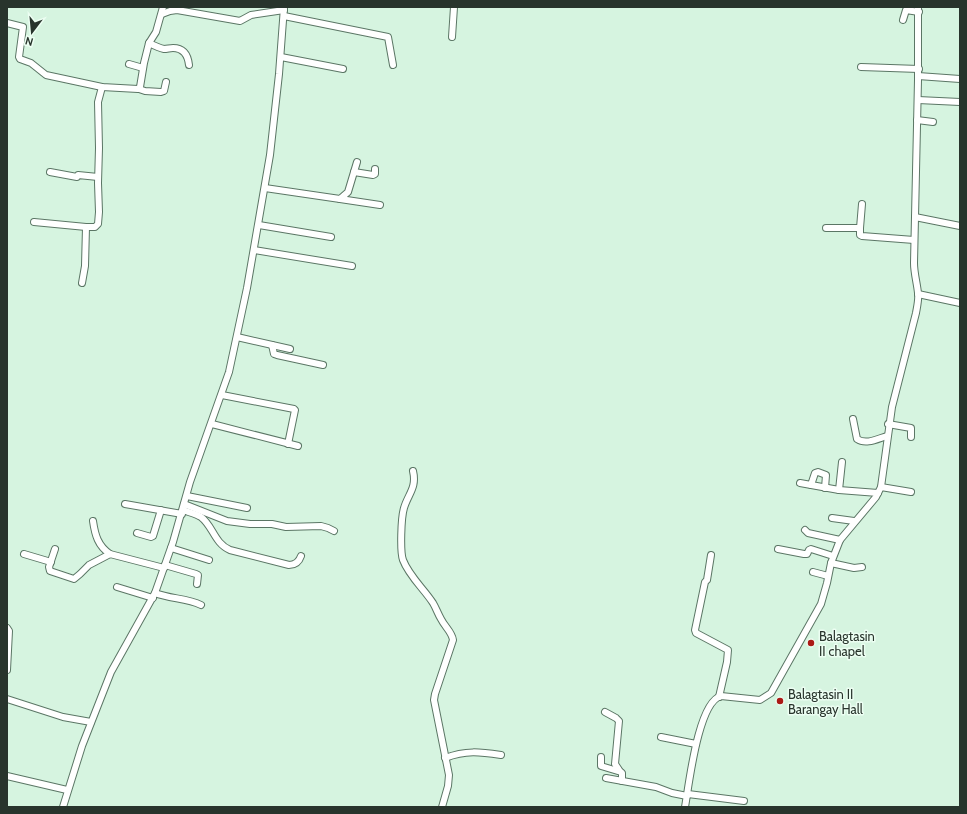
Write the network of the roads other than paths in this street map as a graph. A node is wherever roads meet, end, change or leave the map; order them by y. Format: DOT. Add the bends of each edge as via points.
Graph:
graph roads {
  1 [pos="163,7"];
  2 [pos="454,7"];
  3 [pos="919,9"];
  4 [pos="284,11"];
  5 [pos="162,14"];
  6 [pos="903,20"];
  7 [pos="7,23"];
  8 [pos="452,37"];
  9 [pos="149,43"];
  10 [pos="280,57"];
  11 [pos="128,64"];
  12 [pos="189,65"];
  13 [pos="393,65"];
  14 [pos="861,67"];
  15 [pos="143,68"];
  16 [pos="343,69"];
  17 [pos="918,69"];
  18 [pos="918,76"];
  19 [pos="960,79"];
  20 [pos="166,82"];
  21 [pos="102,87"];
  22 [pos="139,89"];
  23 [pos="918,100"];
  24 [pos="960,102"];
  25 [pos="917,120"];
  26 [pos="933,122"];
  27 [pos="357,162"];
  28 [pos="375,169"];
  29 [pos="50,172"];
  30 [pos="354,172"];
  31 [pos="98,177"];
  32 [pos="264,188"];
  33 [pos="340,199"];
  34 [pos="862,204"];
  35 [pos="380,205"];
  36 [pos="915,217"];
  37 [pos="34,222"];
  38 [pos="259,225"];
  39 [pos="960,226"];
  40 [pos="86,227"];
  41 [pos="826,228"];
  42 [pos="860,228"];
  43 [pos="331,237"];
  44 [pos="914,240"];
  45 [pos="254,250"];
  46 [pos="352,266"];
  47 [pos="82,283"];
  48 [pos="918,294"];
  49 [pos="960,303"];
  50 [pos="237,336"];
  51 [pos="272,344"];
  52 [pos="290,349"];
  53 [pos="323,366"];
  54 [pos="222,395"];
  55 [pos="853,419"];
  56 [pos="212,424"];
  57 [pos="888,424"];
  58 [pos="887,436"];
  59 [pos="911,437"];
  60 [pos="288,444"];
  61 [pos="298,446"];
  62 [pos="842,462"];
  63 [pos="413,471"];
  64 [pos="800,483"];
  65 [pos="811,485"];
  66 [pos="825,488"];
  67 [pos="839,490"];
  68 [pos="879,490"];
  69 [pos="911,492"];
  70 [pos="187,496"];
  71 [pos="125,504"];
  72 [pos="247,508"];
  73 [pos="183,509"];
  74 [pos="161,510"];
  75 [pos="832,518"];
  76 [pos="93,521"];
  77 [pos="854,522"];
  78 [pos="805,530"];
  79 [pos="334,531"];
  80 [pos="137,533"];
  81 [pos="840,540"];
  82 [pos="171,548"];
  83 [pos="55,549"];
  84 [pos="778,549"];
  85 [pos="24,554"];
  86 [pos="110,554"];
  87 [pos="711,555"];
  88 [pos="301,556"];
  89 [pos="833,556"];
  90 [pos="209,560"];
  91 [pos="51,562"];
  92 [pos="831,563"];
  93 [pos="164,567"];
  94 [pos="862,567"];
  95 [pos="813,572"];
  96 [pos="828,576"];
  97 [pos="197,584"];
  98 [pos="117,587"];
  99 [pos="154,595"];
  100 [pos="201,605"];
  101 [pos="7,628"];
  102 [pos="7,670"];
  103 [pos="719,697"];
  104 [pos="7,699"];
  105 [pos="605,712"];
  106 [pos="91,722"];
  107 [pos="661,737"];
  108 [pos="696,744"];
  109 [pos="501,755"];
  110 [pos="601,757"];
  111 [pos="445,758"];
  112 [pos="619,770"];
  113 [pos="7,776"];
  114 [pos="606,778"];
  115 [pos="622,781"];
  116 [pos="67,790"];
  117 [pos="687,795"];
  118 [pos="744,801"];
  119 [pos="62,807"];
  120 [pos="442,807"];
  121 [pos="685,807"];
  1 -- 5 [label="street"];
  2 -- 8 [label="street"];
  3 -- 6 [label="street" via="906,10"];
  3 -- 17 [label="street"];
  4 -- 5 [label="street" via="251,14 240,22 177,10"];
  4 -- 10 [label="street"];
  4 -- 13 [label="street" via="388,37"];
  5 -- 9 [label="street"];
  7 -- 21 [label="street" via="24,27 18,56 20,59 32,63 46,75"];
  9 -- 12 [label="street" via="164,49 178,49 185,53"];
  9 -- 15 [label="street"];
  10 -- 16 [label="street"];
  10 -- 32 [label="street"];
  11 -- 15 [label="street"];
  14 -- 17 [label="street"];
  15 -- 22 [label="street"];
  17 -- 18 [label="street"];
  18 -- 19 [label="street"];
  18 -- 23 [label="street"];
  20 -- 22 [label="street" via="162,92"];
  21 -- 22 [label="street"];
  21 -- 31 [label="street" via="98,102"];
  23 -- 24 [label="street"];
  23 -- 25 [label="street"];
  25 -- 26 [label="street"];
  25 -- 36 [label="street"];
  27 -- 30 [label="street"];
  28 -- 30 [label="street" via="373,175"];
  29 -- 31 [label="street" via="77,177"];
  30 -- 33 [label="street" via="348,192"];
  31 -- 40 [label="street" via="98,224 95,227"];
  32 -- 33 [label="street"];
  32 -- 38 [label="street"];
  33 -- 35 [label="street"];
  34 -- 42 [label="street"];
  36 -- 39 [label="street"];
  36 -- 44 [label="street"];
  37 -- 40 [label="street"];
  38 -- 43 [label="street"];
  38 -- 45 [label="street"];
  40 -- 47 [label="street"];
  41 -- 42 [label="street"];
  42 -- 44 [label="street" via="862,236"];
  44 -- 48 [label="street" via="914,272"];
  45 -- 46 [label="street"];
  45 -- 50 [label="street"];
  48 -- 49 [label="street"];
  48 -- 57 [label="street" via="916,313"];
  50 -- 51 [label="street"];
  50 -- 54 [label="street"];
  51 -- 52 [label="street"];
  51 -- 53 [label="street" via="274,354"];
  54 -- 56 [label="street"];
  54 -- 60 [label="street" via="294,409"];
  55 -- 58 [label="street" via="859,440 867,442"];
  56 -- 60 [label="street"];
  56 -- 70 [label="street"];
  57 -- 58 [label="street"];
  57 -- 59 [label="street" via="911,428"];
  58 -- 68 [label="street"];
  60 -- 61 [label="street"];
  62 -- 67 [label="street"];
  63 -- 111 [label="street" via="413,489 403,513 402,556 434,604 452,637 434,700"];
  64 -- 65 [label="street"];
  65 -- 66 [label="street"];
  65 -- 66 [label="street" via="818,472 826,475"];
  66 -- 67 [label="street"];
  67 -- 68 [label="street"];
  68 -- 69 [label="street"];
  68 -- 77 [label="street"];
  70 -- 72 [label="street"];
  70 -- 73 [label="street"];
  71 -- 74 [label="street"];
  73 -- 74 [label="street"];
  73 -- 79 [label="street" via="250,524 286,527 325,526"];
  73 -- 82 [label="street"];
  73 -- 88 [label="street" via="201,518 219,542 230,550 289,565 299,561"];
  74 -- 80 [label="street" via="153,536"];
  75 -- 77 [label="street"];
  76 -- 86 [label="street" via="98,543"];
  77 -- 81 [label="street"];
  78 -- 81 [label="street" via="808,533"];
  81 -- 89 [label="street"];
  82 -- 90 [label="street"];
  82 -- 93 [label="street"];
  83 -- 91 [label="street"];
  84 -- 89 [label="street" via="807,554 811,549"];
  85 -- 91 [label="street"];
  86 -- 91 [label="street" via="89,565 74,579 50,571"];
  86 -- 93 [label="street"];
  87 -- 103 [label="street" via="695,630 696,633 728,650"];
  89 -- 92 [label="street"];
  92 -- 94 [label="street" via="854,568"];
  92 -- 96 [label="street"];
  93 -- 97 [label="street" via="198,575"];
  93 -- 99 [label="street"];
  95 -- 96 [label="street"];
  96 -- 103 [label="street" via="818,610 771,693 760,700"];
  98 -- 99 [label="street"];
  99 -- 100 [label="street" via="188,600"];
  99 -- 106 [label="street" via="111,672"];
  101 -- 102 [label="street"];
  103 -- 108 [label="street" via="706,713"];
  104 -- 106 [label="street" via="63,717"];
  105 -- 112 [label="street" via="619,721 615,764"];
  106 -- 116 [label="street"];
  107 -- 108 [label="street"];
  108 -- 117 [label="street"];
  109 -- 111 [label="street" via="463,752"];
  110 -- 112 [label="street" via="601,766"];
  111 -- 120 [label="street" via="449,781"];
  112 -- 115 [label="street" via="622,773"];
  113 -- 116 [label="street"];
  114 -- 115 [label="street"];
  115 -- 117 [label="street" via="656,787 672,794"];
  116 -- 119 [label="street"];
  117 -- 118 [label="street"];
  117 -- 121 [label="street"];
}
